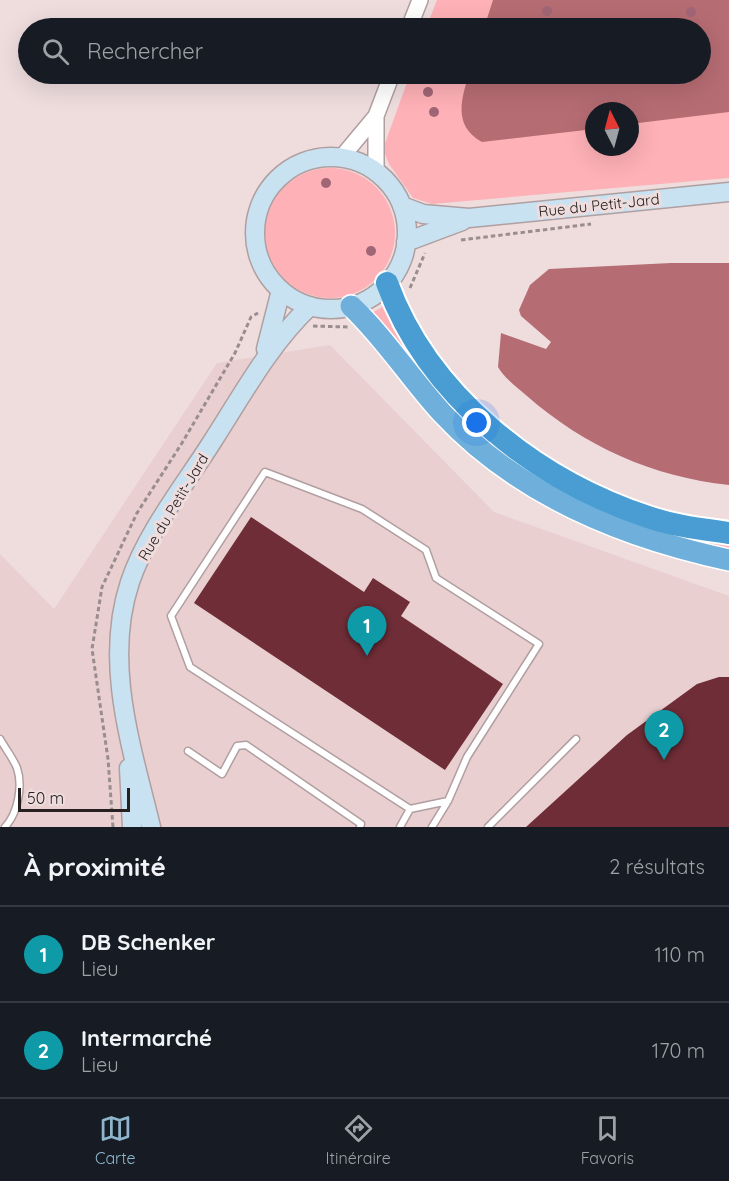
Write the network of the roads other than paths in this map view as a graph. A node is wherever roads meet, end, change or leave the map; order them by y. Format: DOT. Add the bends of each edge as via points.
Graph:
graph roads {
  1 [pos="420,0"];
  2 [pos="414,18"];
  3 [pos="388,84"];
  4 [pos="376,116"];
  5 [pos="341,158"];
  6 [pos="376,172"];
  7 [pos="729,192"];
  8 [pos="402,206"];
  9 [pos="469,218"];
  10 [pos="406,242"];
  11 [pos="387,283"];
  12 [pos="280,290"];
  13 [pos="310,306"];
  14 [pos="351,306"];
  15 [pos="262,360"];
  16 [pos="729,533"];
  17 [pos="729,560"];
  18 [pos="129,736"];
  19 [pos="0,739"];
  20 [pos="576,739"];
  21 [pos="188,751"];
  22 [pos="448,801"];
  23 [pos="410,809"];
  24 [pos="5,827"];
  25 [pos="132,827"];
  26 [pos="151,827"];
  27 [pos="360,827"];
  28 [pos="400,827"];
  29 [pos="432,827"];
  30 [pos="488,827"];
  1 -- 2 [label="street"];
  3 -- 4 [label="street"];
  4 -- 5 [label="street"];
  4 -- 6 [label="street"];
  5 -- 6 [label="main road"];
  5 -- 12 [label="main road" via="315,158 297,165 264,195 256,220 256,245 264,270"];
  6 -- 8 [label="main road"];
  7 -- 9 [label="main road, Rue du Petit-Jard"];
  8 -- 9 [label="main road, Rue du Petit-Jard" via="423,214"];
  8 -- 10 [label="main road"];
  9 -- 10 [label="main road, Rue du Petit-Jard"];
  10 -- 11 [label="main road" via="400,264"];
  11 -- 14 [label="main road"];
  11 -- 16 [label="highway" via="394,305 454,393 494,431 541,466 595,496 647,517"];
  12 -- 13 [label="main road"];
  12 -- 15 [label="main road, Rue du Petit-Jard"];
  13 -- 14 [label="main road"];
  13 -- 15 [label="main road, Rue du Petit-Jard"];
  14 -- 17 [label="highway" via="468,440 519,478 602,522 660,544"];
  15 -- 18 [label="main road, Rue du Petit-Jard" via="166,514 131,581 123,607 118,657"];
  18 -- 25 [label="main road"];
  18 -- 26 [label="main road"];
  19 -- 24 [label="lane" via="17,768 20,790 12,819"];
  20 -- 30 [label="lane"];
  21 -- 27 [label="lane" via="222,774 237,746 246,745 361,824"];
  22 -- 23 [label="lane"];
  22 -- 23 [label="lane" via="467,758 539,644 436,578 426,550 362,509 265,472 171,616 189,667"];
  22 -- 29 [label="lane"];
  23 -- 28 [label="lane"];
}
